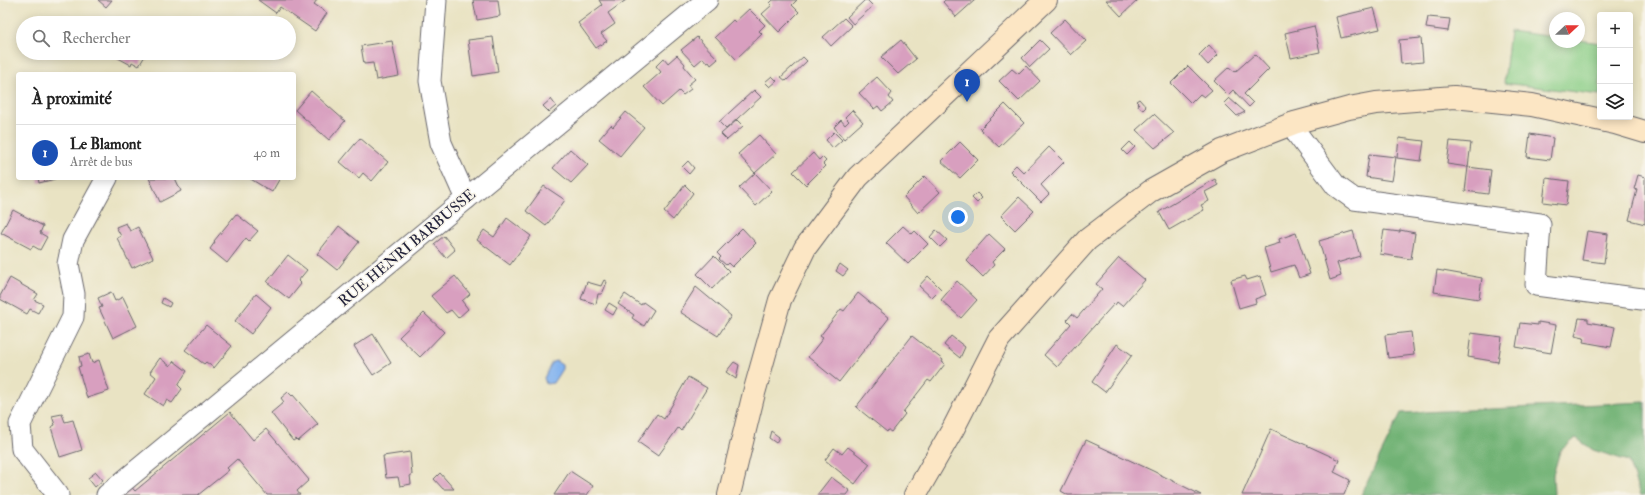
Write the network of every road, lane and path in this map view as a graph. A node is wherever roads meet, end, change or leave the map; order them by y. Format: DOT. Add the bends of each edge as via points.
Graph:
graph roads {
  1 [pos="436,0"];
  2 [pos="707,0"];
  3 [pos="1046,0"];
  4 [pos="1294,123"];
  5 [pos="1645,132"];
  6 [pos="106,180"];
  7 [pos="466,199"];
  8 [pos="1642,299"];
  9 [pos="58,495"];
  10 [pos="107,495"];
  11 [pos="729,495"];
  12 [pos="916,495"];
  1 -- 7 [label="street" via="430,81 441,143"];
  2 -- 7 [label="street, RUE HENRI BARBUSSE"];
  3 -- 11 [label="street" via="858,177 805,248 780,300"];
  4 -- 5 [label="street" via="1376,103 1454,97 1532,105"];
  4 -- 8 [label="street" via="1298,135 1336,186 1354,199 1540,224 1536,285"];
  4 -- 12 [label="street" via="1222,151 1151,191 1087,240 999,339"];
  6 -- 9 [label="street" via="73,240 68,264 74,294 73,318 20,424 22,449"];
  7 -- 10 [label="street, RUE HENRI BARBUSSE"];
}
